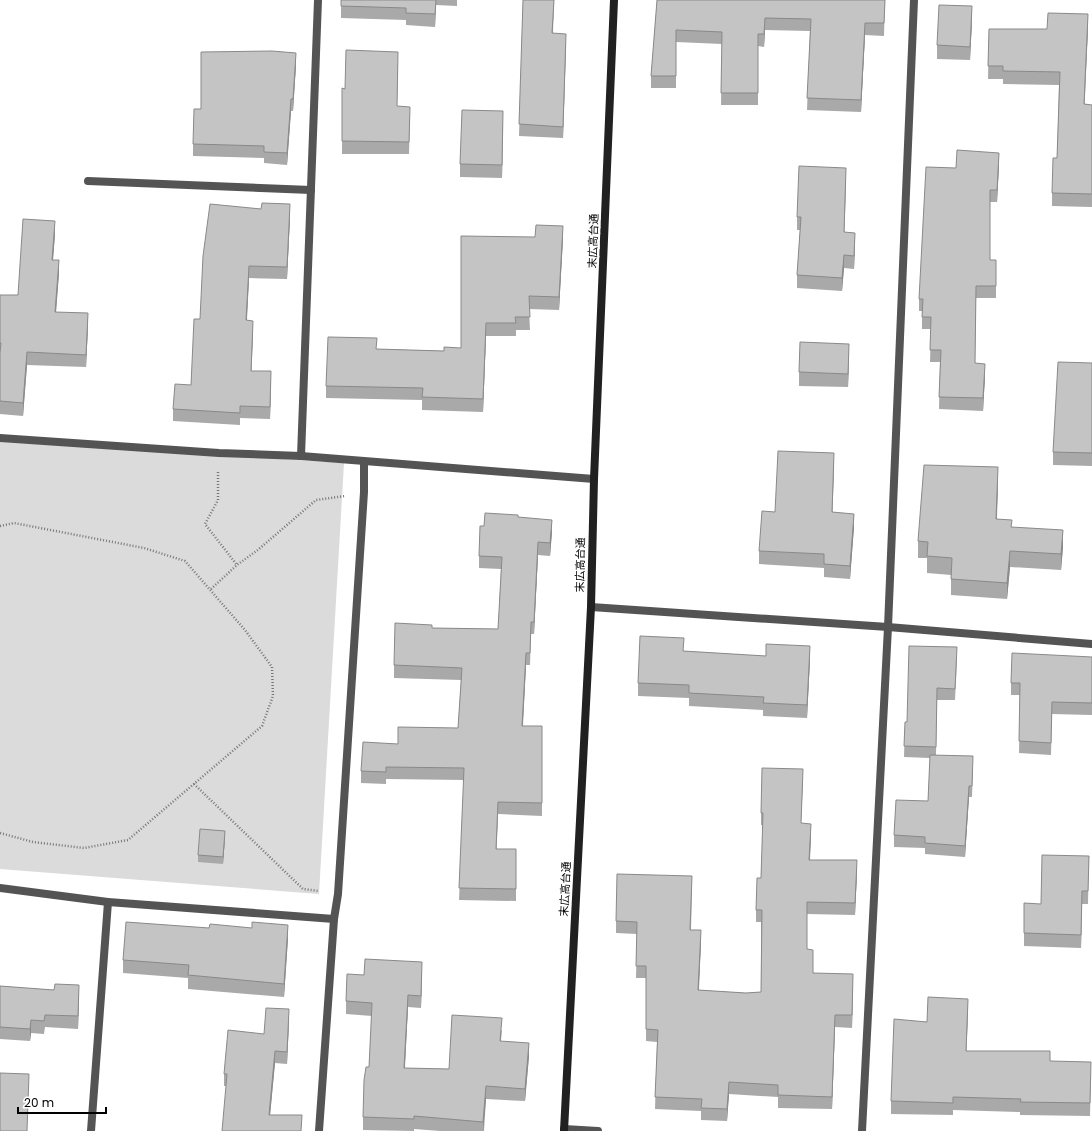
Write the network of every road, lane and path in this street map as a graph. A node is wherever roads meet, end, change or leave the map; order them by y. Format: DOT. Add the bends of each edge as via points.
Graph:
graph roads {
  1 [pos="318,0"];
  2 [pos="614,0"];
  3 [pos="914,0"];
  4 [pos="88,181"];
  5 [pos="311,190"];
  6 [pos="0,438"];
  7 [pos="219,453"];
  8 [pos="301,456"];
  9 [pos="364,462"];
  10 [pos="594,479"];
  11 [pos="364,492"];
  12 [pos="0,526"];
  13 [pos="236,565"];
  14 [pos="211,589"];
  15 [pos="590,607"];
  16 [pos="888,627"];
  17 [pos="1092,644"];
  18 [pos="194,784"];
  19 [pos="0,833"];
  20 [pos="0,888"];
  21 [pos="338,894"];
  22 [pos="108,902"];
  23 [pos="334,919"];
  24 [pos="564,1130"];
  25 [pos="91,1131"];
  26 [pos="319,1131"];
  27 [pos="598,1131"];
  28 [pos="862,1131"];
  1 -- 5 [label="street"];
  2 -- 10 [label="street, 末広高台通"];
  3 -- 16 [label="street"];
  4 -- 5 [label="street"];
  5 -- 8 [label="street"];
  6 -- 7 [label="street"];
  7 -- 8 [label="street"];
  7 -- 13 [label="path" via="218,500 205,524"];
  8 -- 9 [label="street"];
  9 -- 10 [label="street"];
  9 -- 11 [label="street"];
  10 -- 15 [label="street, 末広高台通"];
  11 -- 13 [label="path" via="316,500 259,549"];
  11 -- 21 [label="street"];
  12 -- 14 [label="path" via="14,523 144,548 185,561"];
  13 -- 14 [label="path"];
  14 -- 18 [label="path" via="272,667 273,696 262,726"];
  15 -- 16 [label="street"];
  15 -- 24 [label="street, 末広高台通"];
  16 -- 17 [label="street"];
  16 -- 28 [label="street"];
  18 -- 19 [label="path" via="128,840 84,848 33,842"];
  18 -- 21 [label="path" via="303,889"];
  20 -- 22 [label="street"];
  21 -- 23 [label="street"];
  22 -- 23 [label="street"];
  22 -- 25 [label="street"];
  23 -- 26 [label="street"];
  24 -- 27 [label="street"];
}
